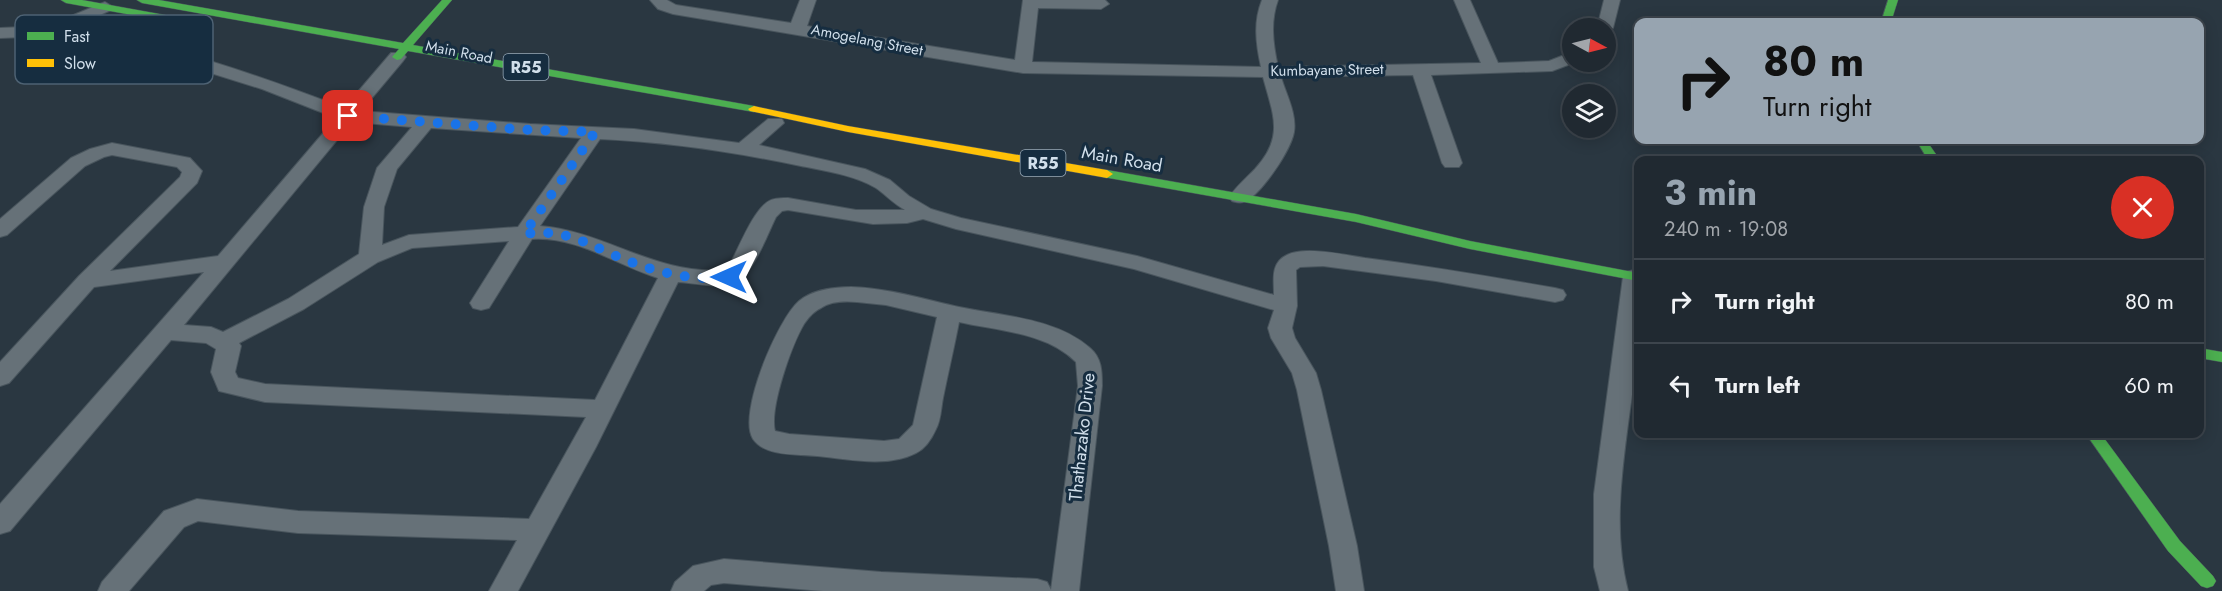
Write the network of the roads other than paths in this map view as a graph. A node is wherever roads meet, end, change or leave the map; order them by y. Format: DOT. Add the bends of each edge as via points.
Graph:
graph roads {
  1 [pos="66,0"];
  2 [pos="142,0"];
  3 [pos="447,0"];
  4 [pos="658,0"];
  5 [pos="808,0"];
  6 [pos="1270,0"];
  7 [pos="1462,0"];
  8 [pos="1612,0"];
  9 [pos="1893,0"];
  10 [pos="1031,1"];
  11 [pos="1101,4"];
  12 [pos="105,7"];
  13 [pos="87,15"];
  14 [pos="158,15"];
  15 [pos="1608,18"];
  16 [pos="1887,18"];
  17 [pos="213,23"];
  18 [pos="798,28"];
  19 [pos="15,32"];
  20 [pos="0,33"];
  21 [pos="402,52"];
  22 [pos="1562,62"];
  23 [pos="1491,67"];
  24 [pos="213,68"];
  25 [pos="1023,68"];
  26 [pos="1420,68"];
  27 [pos="1079,70"];
  28 [pos="1271,72"];
  29 [pos="348,116"];
  30 [pos="426,122"];
  31 [pos="775,123"];
  32 [pos="848,129"];
  33 [pos="595,132"];
  34 [pos="1914,146"];
  35 [pos="743,149"];
  36 [pos="1928,156"];
  37 [pos="1452,163"];
  38 [pos="1239,197"];
  39 [pos="924,213"];
  40 [pos="1356,218"];
  41 [pos="0,230"];
  42 [pos="1471,231"];
  43 [pos="524,234"];
  44 [pos="370,257"];
  45 [pos="225,262"];
  46 [pos="671,274"];
  47 [pos="1634,277"];
  48 [pos="87,281"];
  49 [pos="1634,292"];
  50 [pos="1555,295"];
  51 [pos="481,303"];
  52 [pos="1286,306"];
  53 [pos="949,313"];
  54 [pos="165,332"];
  55 [pos="223,342"];
  56 [pos="2204,354"];
  57 [pos="2222,357"];
  58 [pos="0,377"];
  59 [pos="601,409"];
  60 [pos="2096,438"];
  61 [pos="0,524"];
  62 [pos="537,530"];
  63 [pos="2194,549"];
  64 [pos="2211,586"];
  65 [pos="880,587"];
  66 [pos="112,591"];
  67 [pos="503,591"];
  68 [pos="685,591"];
  69 [pos="1037,591"];
  70 [pos="1065,591"];
  71 [pos="1350,591"];
  72 [pos="1614,591"];
  1 -- 12 [label="main road, Main Road / R55"];
  2 -- 21 [label="main road, Main Road / R55"];
  3 -- 21 [label="main road"];
  4 -- 18 [label="street, Amogelang Street" via="673,9"];
  5 -- 18 [label="street"];
  6 -- 28 [label="street" via="1265,17"];
  7 -- 23 [label="street"];
  8 -- 15 [label="street"];
  9 -- 16 [label="main road"];
  10 -- 11 [label="street"];
  10 -- 25 [label="street"];
  12 -- 13 [label="street"];
  12 -- 14 [label="main road, Main Road / R55"];
  17 -- 21 [label="main road, Main Road / R55"];
  18 -- 25 [label="street, Amogelang Street"];
  19 -- 20 [label="street"];
  21 -- 29 [label="street"];
  21 -- 31 [label="main road, Main Road / R55" via="574,91"];
  21 -- 32 [label="main road, Main Road / R55" via="792,116"];
  22 -- 23 [label="street, Kumbayane Street" via="1552,66"];
  23 -- 26 [label="street, Kumbayane Street"];
  24 -- 29 [label="street"];
  25 -- 27 [label="street, Amogelang Street"];
  26 -- 28 [label="street, Kumbayane Street"];
  26 -- 37 [label="street"];
  27 -- 28 [label="street, Kumbayane Street"];
  28 -- 38 [label="street" via="1285,120 1282,147"];
  29 -- 30 [label="street"];
  29 -- 45 [label="street"];
  30 -- 33 [label="street"];
  30 -- 44 [label="street" via="387,168 374,207"];
  31 -- 32 [label="main road, Main Road / R55"];
  31 -- 35 [label="street"];
  32 -- 38 [label="main road, Main Road / R55"];
  33 -- 35 [label="street"];
  33 -- 43 [label="street"];
  34 -- 36 [label="main road"];
  35 -- 39 [label="street" via="858,173 883,184"];
  38 -- 40 [label="main road, Main Road / R55"];
  39 -- 46 [label="street" via="885,219 776,205 767,214 740,268 729,277"];
  39 -- 52 [label="street" via="1137,263"];
  40 -- 42 [label="main road, Main Road / R55"];
  40 -- 47 [label="main road, Main Road / R55"];
  41 -- 48 [label="street" via="78,162 97,153 112,149 183,162 192,171 190,179"];
  43 -- 44 [label="street" via="409,242"];
  43 -- 46 [label="street" via="565,235"];
  43 -- 51 [label="street"];
  44 -- 55 [label="street" via="296,304"];
  45 -- 48 [label="street"];
  45 -- 54 [label="street"];
  46 -- 59 [label="street"];
  48 -- 58 [label="street"];
  49 -- 72 [label="street" via="1607,494 1608,567"];
  50 -- 52 [label="street" via="1323,259 1294,260 1285,268"];
  52 -- 71 [label="street" via="1280,328 1282,338 1304,373 1309,390"];
  53 -- 53 [label="street, Thathazako Drive" via="860,294 814,302 802,310 785,339 764,405 760,424 763,434 788,443 875,450 907,446 925,427"];
  53 -- 70 [label="street, Thathazako Drive" via="1048,335 1070,344 1090,364"];
  54 -- 55 [label="street" via="211,335"];
  54 -- 61 [label="street"];
  55 -- 59 [label="street" via="229,346 223,372 228,385 265,393"];
  56 -- 57 [label="main road"];
  59 -- 62 [label="street"];
  60 -- 64 [label="main road" via="2174,546"];
  62 -- 66 [label="street" via="298,522 197,510 174,519"];
  62 -- 67 [label="street"];
  63 -- 64 [label="main road"];
  65 -- 68 [label="street" via="724,571 703,574"];
  65 -- 69 [label="street"];
}
